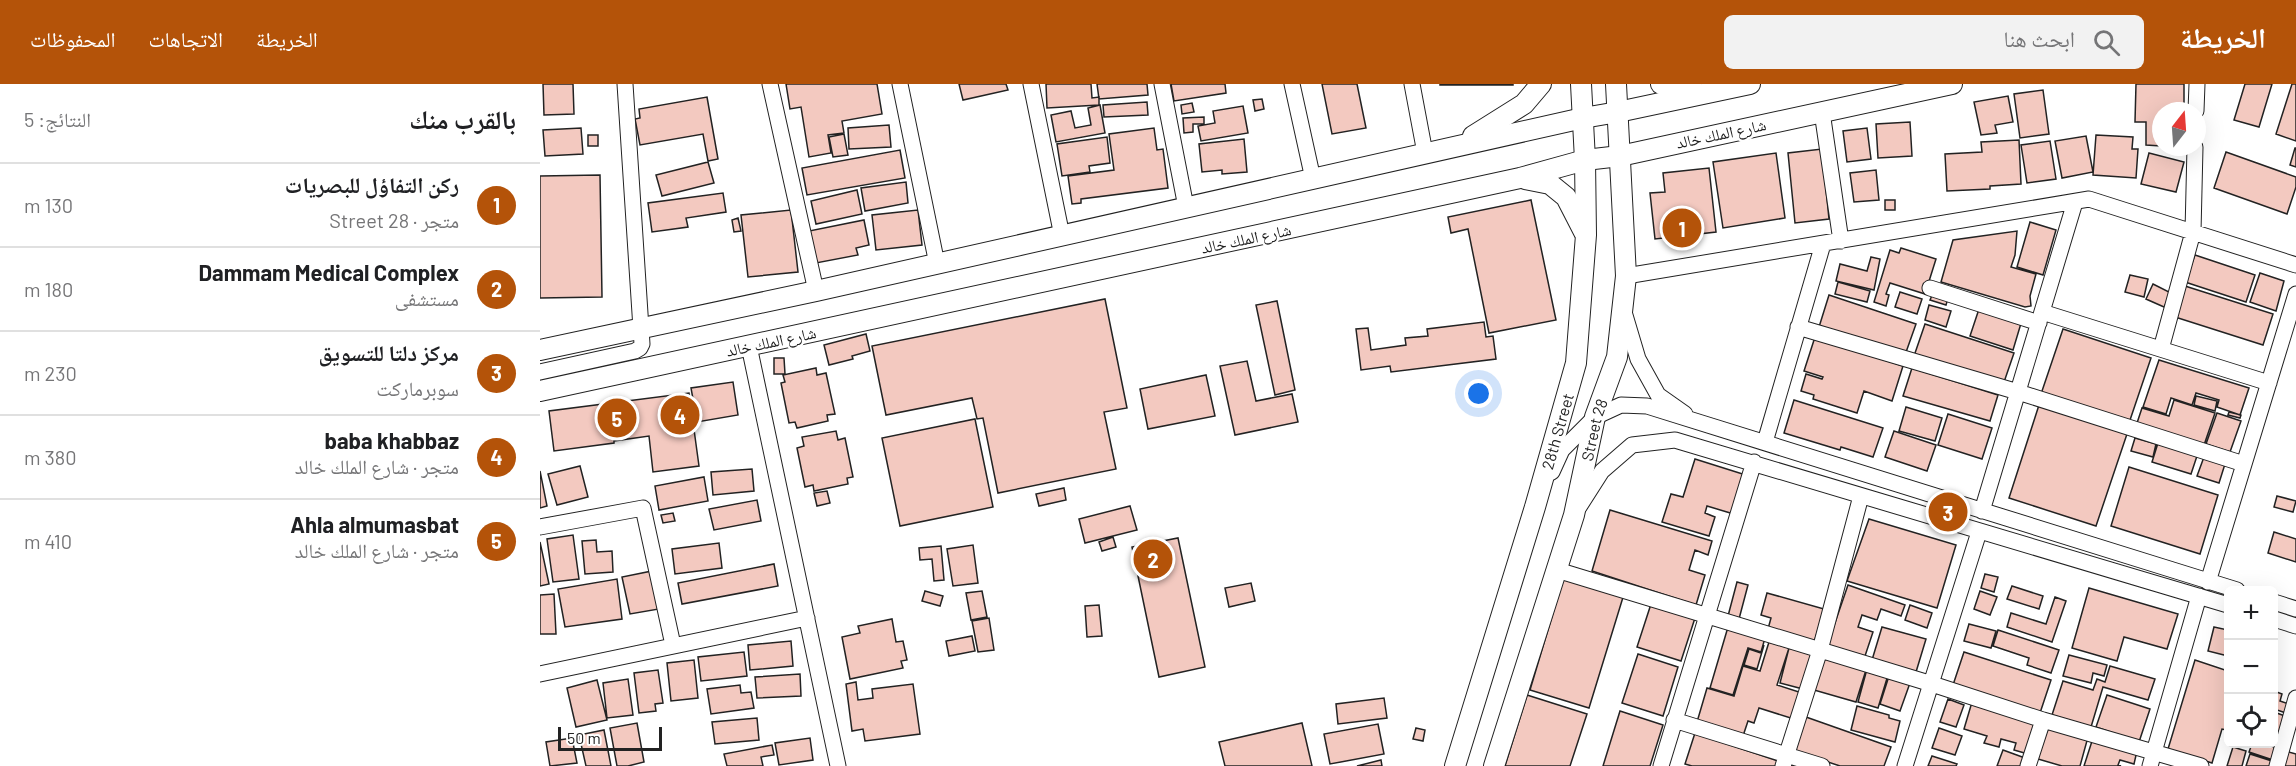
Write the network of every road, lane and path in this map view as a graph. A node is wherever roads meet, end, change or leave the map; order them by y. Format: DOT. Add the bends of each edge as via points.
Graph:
graph roads {
  1 [pos="626,84"];
  2 [pos="770,84"];
  3 [pos="900,84"];
  4 [pos="1031,84"];
  5 [pos="1162,84"];
  6 [pos="1292,84"];
  7 [pos="1412,84"];
  8 [pos="1542,84"];
  9 [pos="1581,84"];
  10 [pos="1616,84"];
  11 [pos="1661,84"];
  12 [pos="1750,84"];
  13 [pos="1952,84"];
  14 [pos="2197,84"];
  15 [pos="1709,93"];
  16 [pos="2196,102"];
  17 [pos="1618,112"];
  18 [pos="1822,112"];
  19 [pos="1583,118"];
  20 [pos="1664,146"];
  21 [pos="1450,147"];
  22 [pos="1425,153"];
  23 [pos="1620,156"];
  24 [pos="2195,156"];
  25 [pos="1585,160"];
  26 [pos="1520,178"];
  27 [pos="1313,179"];
  28 [pos="2075,202"];
  29 [pos="1622,203"];
  30 [pos="1186,207"];
  31 [pos="2193,232"];
  32 [pos="1586,235"];
  33 [pos="1062,236"];
  34 [pos="1841,240"];
  35 [pos="1823,243"];
  36 [pos="937,264"];
  37 [pos="2296,265"];
  38 [pos="1626,276"];
  39 [pos="1930,288"];
  40 [pos="816,291"];
  41 [pos="2296,294"];
  42 [pos="1623,311"];
  43 [pos="2040,317"];
  44 [pos="1798,327"];
  45 [pos="640,329"];
  46 [pos="749,346"];
  47 [pos="2161,349"];
  48 [pos="540,350"];
  49 [pos="540,372"];
  50 [pos="2269,383"];
  51 [pos="540,391"];
  52 [pos="2018,392"];
  53 [pos="1595,417"];
  54 [pos="1697,422"];
  55 [pos="1765,442"];
  56 [pos="1754,462"];
  57 [pos="2244,464"];
  58 [pos="1861,496"];
  59 [pos="1535,507"];
  60 [pos="1982,511"];
  61 [pos="1574,515"];
  62 [pos="540,527"];
  63 [pos="1979,532"];
  64 [pos="1557,570"];
  65 [pos="2208,582"];
  66 [pos="2224,587"];
  67 [pos="2199,596"];
  68 [pos="2278,603"];
  69 [pos="2224,604"];
  70 [pos="2296,609"];
  71 [pos="1707,616"];
  72 [pos="807,618"];
  73 [pos="2278,620"];
  74 [pos="2296,626"];
  75 [pos="673,645"];
  76 [pos="1820,650"];
  77 [pos="540,674"];
  78 [pos="1932,684"];
  79 [pos="2296,698"];
  80 [pos="1674,720"];
  81 [pos="2043,720"];
  82 [pos="2152,759"];
  83 [pos="1785,761"];
  84 [pos="838,766"];
  85 [pos="1455,766"];
  86 [pos="1494,766"];
  87 [pos="1661,766"];
  88 [pos="1822,766"];
  89 [pos="1905,766"];
  90 [pos="2028,766"];
  91 [pos="2201,766"];
  92 [pos="2277,766"];
  1 -- 45 [label="street"];
  2 -- 40 [label="street"];
  3 -- 36 [label="street"];
  4 -- 33 [label="street"];
  5 -- 30 [label="street"];
  6 -- 27 [label="street"];
  7 -- 22 [label="street"];
  8 -- 21 [label="main road" via="1524,104"];
  9 -- 19 [label="main road, 28th Street"];
  10 -- 17 [label="main road, Street 28"];
  11 -- 15 [label="main road"];
  12 -- 15 [label="main road"];
  13 -- 18 [label="main road, شارع الملك خالد"];
  14 -- 16 [label="street"];
  15 -- 17 [label="main road"];
  17 -- 19 [label="main road"];
  17 -- 23 [label="main road, Street 28"];
  18 -- 20 [label="main road, شارع الملك خالد"];
  18 -- 34 [label="street"];
  19 -- 21 [label="main road"];
  19 -- 25 [label="main road, 28th Street"];
  20 -- 23 [label="main road, شارع الملك خالد"];
  20 -- 29 [label="main road" via="1642,156 1632,170"];
  21 -- 22 [label="main road"];
  22 -- 27 [label="main road"];
  23 -- 25 [label="main road, شارع الملك خالد"];
  23 -- 29 [label="main road, Street 28"];
  24 -- 31 [label="street"];
  25 -- 26 [label="main road, شارع الملك خالد"];
  25 -- 32 [label="main road, 28th Street"];
  26 -- 32 [label="main road" via="1550,184 1566,197"];
  26 -- 46 [label="main road, شارع الملك خالد"];
  27 -- 30 [label="main road"];
  28 -- 31 [label="street" via="2089,199"];
  28 -- 34 [label="street"];
  28 -- 43 [label="street"];
  29 -- 38 [label="main road, Street 28"];
  30 -- 33 [label="main road"];
  31 -- 37 [label="street"];
  31 -- 47 [label="street"];
  32 -- 59 [label="main road, 28th Street" via="1576,363"];
  33 -- 36 [label="main road"];
  34 -- 35 [label="street"];
  35 -- 38 [label="street"];
  35 -- 44 [label="street"];
  36 -- 40 [label="main road"];
  38 -- 42 [label="main road, Street 28"];
  39 -- 43 [label="street"];
  40 -- 45 [label="main road"];
  41 -- 50 [label="street"];
  42 -- 53 [label="main road, Street 28" via="1617,357"];
  42 -- 54 [label="street" via="1638,359 1658,395"];
  43 -- 47 [label="street"];
  43 -- 52 [label="street"];
  44 -- 52 [label="street"];
  44 -- 55 [label="street"];
  45 -- 48 [label="main road"];
  45 -- 49 [label="street" via="642,344 635,351"];
  46 -- 51 [label="main road, شارع الملك خالد"];
  46 -- 72 [label="street"];
  47 -- 50 [label="street"];
  50 -- 57 [label="street"];
  52 -- 57 [label="street"];
  52 -- 60 [label="street"];
  53 -- 54 [label="street" via="1621,405 1647,406"];
  53 -- 59 [label="street" via="1562,450"];
  53 -- 61 [label="main road, Street 28"];
  54 -- 55 [label="street"];
  55 -- 60 [label="street"];
  56 -- 58 [label="street"];
  56 -- 61 [label="street" via="1675,440 1632,445 1602,471"];
  56 -- 71 [label="street"];
  57 -- 65 [label="street"];
  58 -- 63 [label="street"];
  58 -- 76 [label="street"];
  59 -- 85 [label="main road, 28th Street"];
  60 -- 65 [label="street"];
  61 -- 64 [label="main road, Street 28"];
  62 -- 75 [label="street" via="643,508"];
  63 -- 67 [label="street"];
  63 -- 78 [label="street"];
  64 -- 71 [label="street"];
  64 -- 86 [label="main road, Street 28"];
  65 -- 66 [label="street"];
  67 -- 69 [label="street"];
  67 -- 82 [label="street"];
  68 -- 70 [label="street"];
  71 -- 76 [label="street"];
  71 -- 80 [label="street"];
  72 -- 75 [label="street"];
  72 -- 84 [label="street"];
  73 -- 74 [label="street"];
  75 -- 77 [label="street"];
  76 -- 78 [label="street"];
  76 -- 83 [label="street"];
  78 -- 81 [label="street"];
  78 -- 89 [label="street"];
  79 -- 92 [label="street"];
  80 -- 83 [label="street"];
  80 -- 87 [label="street"];
  81 -- 82 [label="street"];
  81 -- 90 [label="street"];
  82 -- 91 [label="street"];
  83 -- 88 [label="street"];
}
